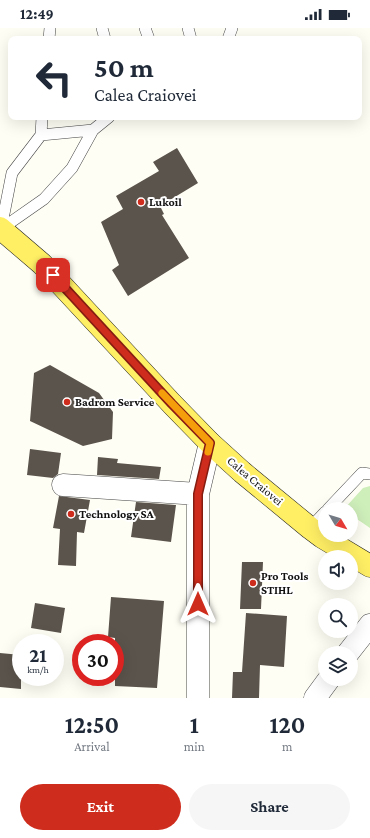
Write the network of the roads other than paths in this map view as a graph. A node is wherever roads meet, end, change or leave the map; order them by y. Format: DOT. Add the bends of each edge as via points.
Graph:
graph roads {
  1 [pos="42,120"];
  2 [pos="105,120"];
  3 [pos="93,130"];
  4 [pos="41,135"];
  5 [pos="1,229"];
  6 [pos="210,443"];
  7 [pos="370,474"];
  8 [pos="63,485"];
  9 [pos="198,494"];
  10 [pos="335,502"];
  11 [pos="318,519"];
  12 [pos="310,528"];
  13 [pos="370,566"];
  14 [pos="370,625"];
  15 [pos="354,646"];
  16 [pos="323,686"];
  17 [pos="198,698"];
  18 [pos="314,698"];
  1 -- 4 [label="lane"];
  2 -- 3 [label="lane"];
  3 -- 4 [label="lane"];
  3 -- 5 [label="lane" via="72,168 44,199"];
  4 -- 5 [label="lane" via="12,173"];
  5 -- 6 [label="main road, Calea Craiovei" via="48,270"];
  6 -- 9 [label="street"];
  6 -- 12 [label="main road, Calea Craiovei"];
  7 -- 10 [label="lane" via="362,473"];
  8 -- 9 [label="street"];
  9 -- 17 [label="street"];
  11 -- 12 [label="lane"];
  12 -- 13 [label="main road, Calea Craiovei"];
  14 -- 15 [label="street"];
  16 -- 18 [label="street"];
}
